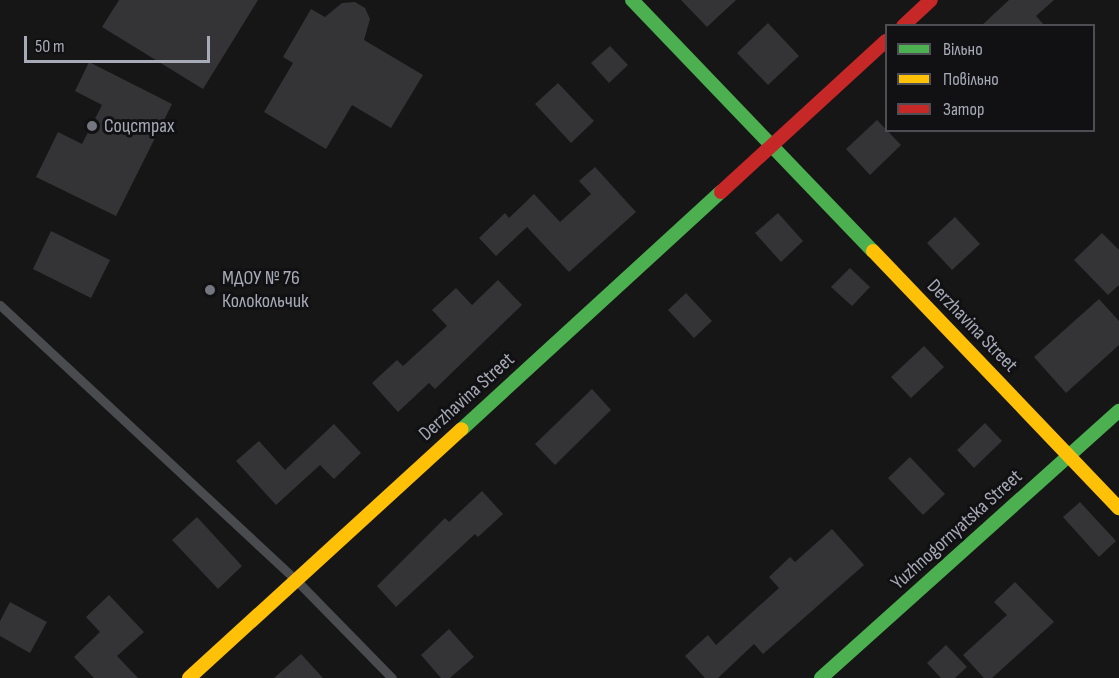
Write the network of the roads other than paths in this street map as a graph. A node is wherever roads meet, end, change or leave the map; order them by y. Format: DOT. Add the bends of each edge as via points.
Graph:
graph roads {
  1 [pos="632,0"];
  2 [pos="931,0"];
  3 [pos="905,24"];
  4 [pos="885,42"];
  5 [pos="771,146"];
  6 [pos="0,305"];
  7 [pos="1119,411"];
  8 [pos="1069,456"];
  9 [pos="1119,508"];
  10 [pos="296,580"];
  11 [pos="189,678"];
  12 [pos="392,678"];
  13 [pos="821,678"];
  1 -- 5 [label="street, Derzhavina Street"];
  2 -- 3 [label="street"];
  4 -- 5 [label="street, Derzhavina Street"];
  5 -- 8 [label="street, Derzhavina Street"];
  5 -- 10 [label="street, Derzhavina Street"];
  6 -- 10 [label="lane"];
  7 -- 8 [label="street, Yuzhnogornyatska Street"];
  8 -- 9 [label="street, Derzhavina Street"];
  8 -- 13 [label="street, Yuzhnogornyatska Street"];
  10 -- 11 [label="street, Derzhavina Street"];
  10 -- 12 [label="lane"];
}
